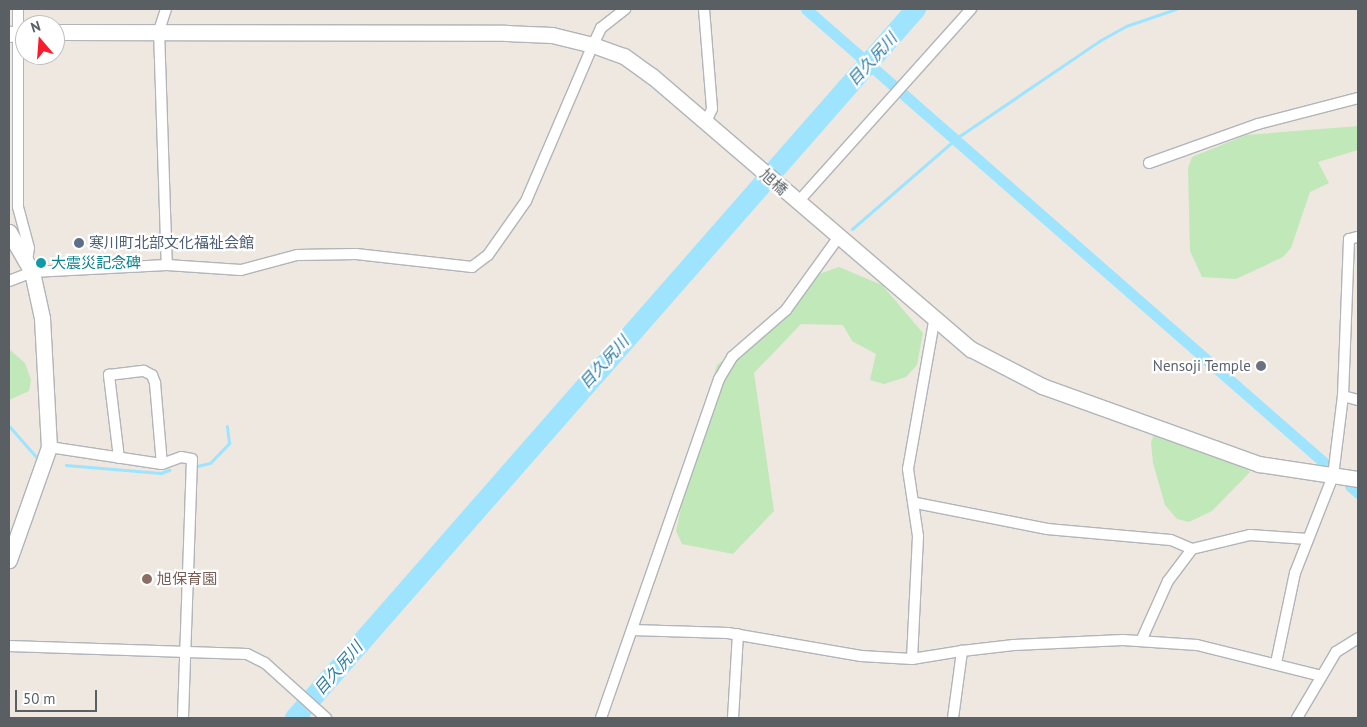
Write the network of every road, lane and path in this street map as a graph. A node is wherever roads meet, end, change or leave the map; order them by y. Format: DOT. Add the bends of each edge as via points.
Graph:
graph roads {
  1 [pos="166,9"];
  2 [pos="625,9"];
  3 [pos="704,9"];
  4 [pos="971,9"];
  5 [pos="159,30"];
  6 [pos="65,32"];
  7 [pos="593,45"];
  8 [pos="17,65"];
  9 [pos="1358,98"];
  10 [pos="706,122"];
  11 [pos="1149,163"];
  12 [pos="796,202"];
  13 [pos="9,232"];
  14 [pos="1358,237"];
  15 [pos="838,238"];
  16 [pos="167,264"];
  17 [pos="29,266"];
  18 [pos="9,281"];
  19 [pos="934,322"];
  20 [pos="1343,396"];
  21 [pos="1358,400"];
  22 [pos="49,447"];
  23 [pos="119,458"];
  24 [pos="162,464"];
  25 [pos="1333,476"];
  26 [pos="1358,480"];
  27 [pos="916,503"];
  28 [pos="1308,539"];
  29 [pos="1192,549"];
  30 [pos="9,560"];
  31 [pos="632,630"];
  32 [pos="738,634"];
  33 [pos="1358,638"];
  34 [pos="1141,641"];
  35 [pos="9,646"];
  36 [pos="184,650"];
  37 [pos="962,651"];
  38 [pos="912,659"];
  39 [pos="1276,663"];
  40 [pos="1321,676"];
  41 [pos="183,718"];
  42 [pos="326,718"];
  43 [pos="601,718"];
  44 [pos="733,718"];
  45 [pos="952,718"];
  46 [pos="1296,718"];
  1 -- 5 [label="street"];
  2 -- 7 [label="street" via="601,28"];
  3 -- 10 [label="street" via="712,109"];
  4 -- 12 [label="street" via="862,135"];
  5 -- 6 [label="street, 旭橋"];
  5 -- 7 [label="street, 旭橋" via="524,34"];
  5 -- 16 [label="street"];
  7 -- 10 [label="street, 旭橋" via="631,61"];
  7 -- 16 [label="street" via="526,201 488,255 472,267 356,254 297,255 241,270 188,270"];
  8 -- 17 [label="street" via="18,207 29,248"];
  9 -- 11 [label="street" via="1258,124"];
  10 -- 12 [label="street, 旭橋"];
  12 -- 15 [label="street, 旭橋"];
  13 -- 17 [label="street"];
  14 -- 20 [label="street" via="1349,239"];
  15 -- 19 [label="street, 旭橋"];
  15 -- 31 [label="street" via="786,310 732,357 718,379"];
  16 -- 17 [label="street"];
  17 -- 18 [label="street"];
  17 -- 22 [label="street" via="42,318"];
  19 -- 25 [label="street, 旭橋" via="971,349 1042,386 1259,464"];
  19 -- 27 [label="street" via="908,470"];
  20 -- 21 [label="street"];
  20 -- 25 [label="street"];
  22 -- 23 [label="street"];
  22 -- 30 [label="street" via="43,474"];
  23 -- 24 [label="street"];
  23 -- 24 [label="street" via="109,375 144,371 155,384"];
  24 -- 36 [label="street" via="181,457 192,459"];
  25 -- 26 [label="street, 旭橋"];
  25 -- 28 [label="street"];
  27 -- 29 [label="street" via="1047,529 1170,540"];
  27 -- 38 [label="street"];
  28 -- 29 [label="street" via="1250,535"];
  28 -- 39 [label="street" via="1289,593"];
  29 -- 34 [label="street" via="1168,581"];
  31 -- 32 [label="street"];
  31 -- 43 [label="street"];
  32 -- 38 [label="street" via="861,656"];
  32 -- 44 [label="street"];
  33 -- 40 [label="street" via="1336,652"];
  34 -- 37 [label="street" via="1031,644"];
  34 -- 39 [label="street" via="1197,645"];
  35 -- 36 [label="street"];
  36 -- 41 [label="street"];
  36 -- 42 [label="street" via="247,654 265,664"];
  37 -- 38 [label="street"];
  37 -- 45 [label="street"];
  39 -- 40 [label="street"];
  40 -- 46 [label="street"];
}
